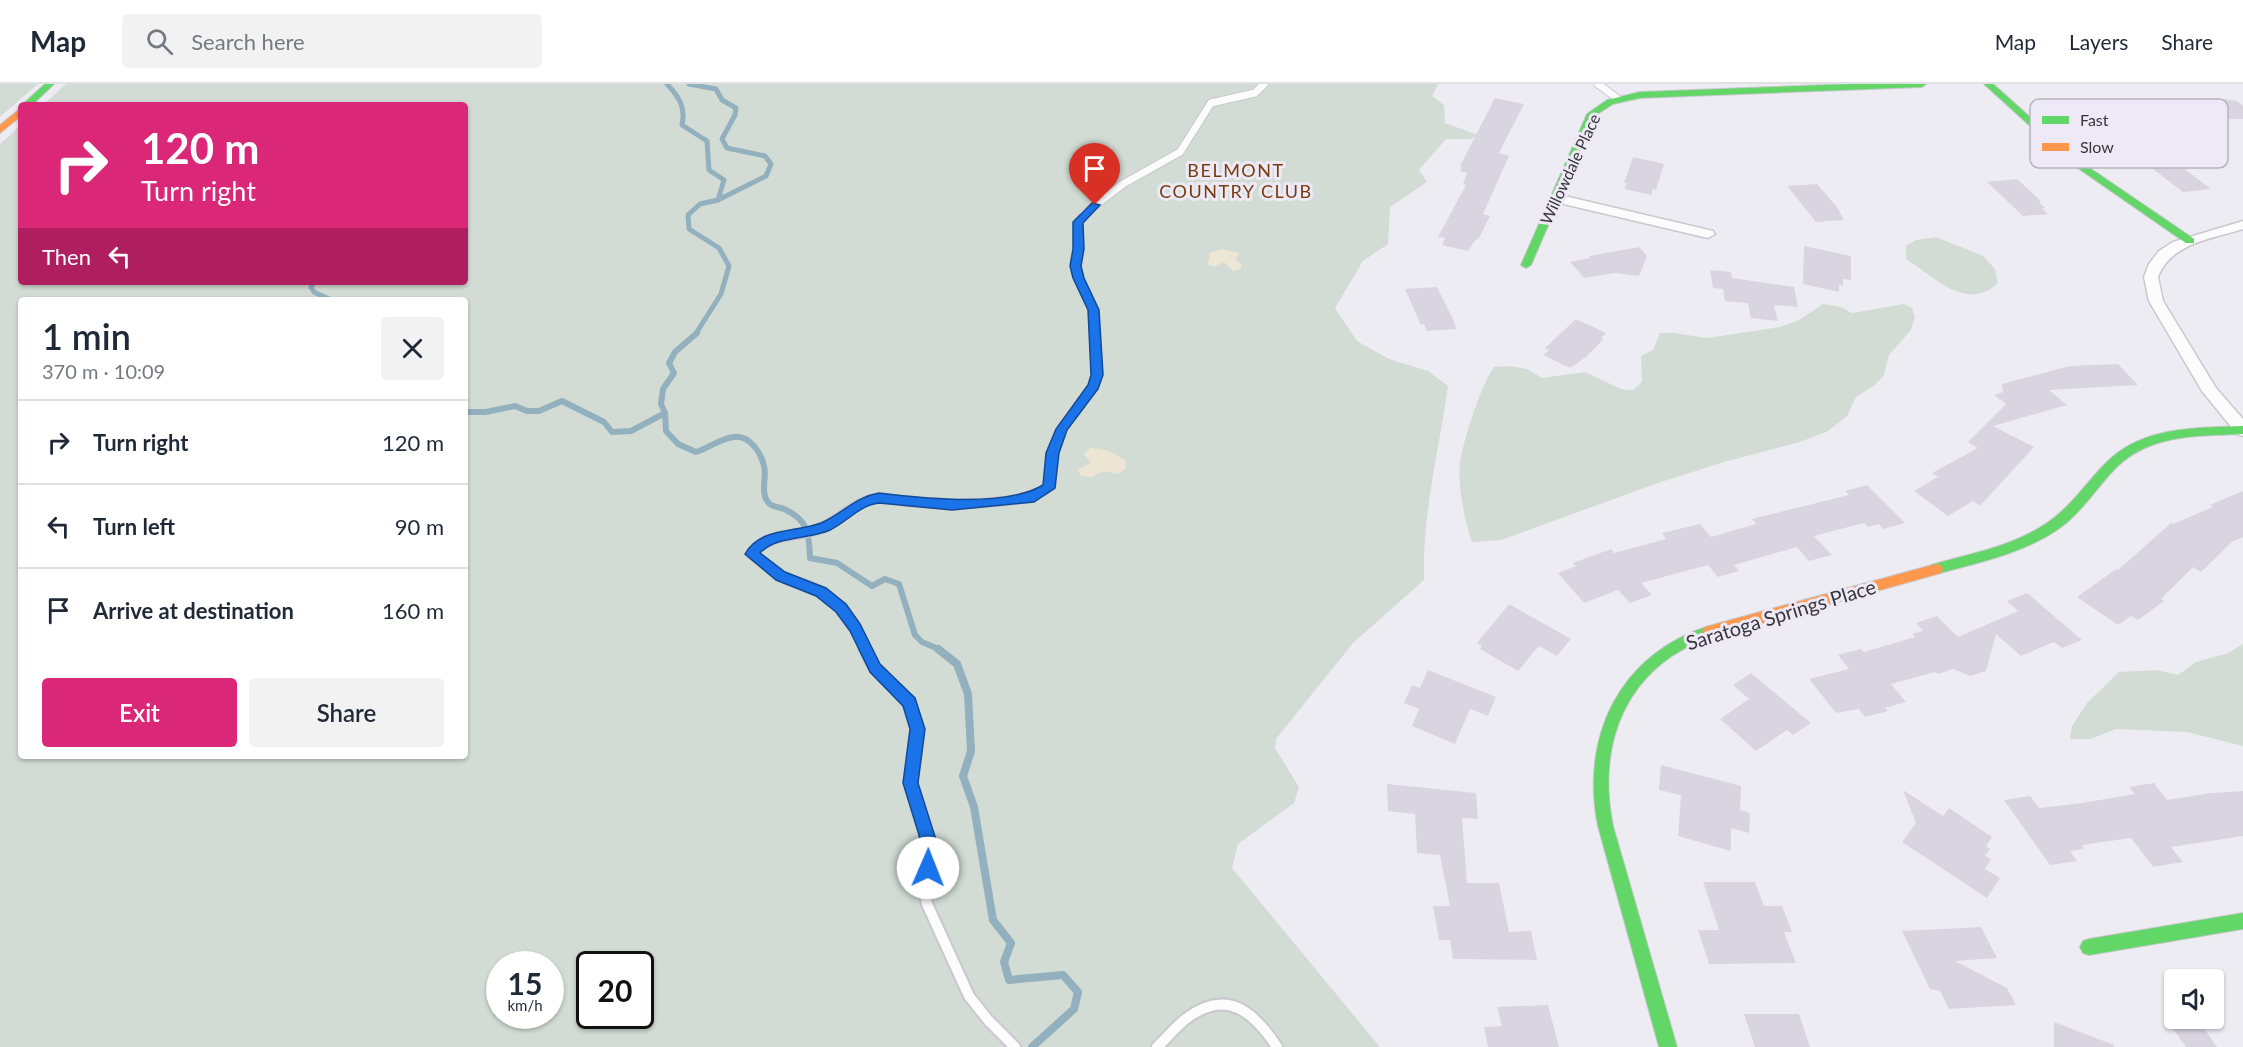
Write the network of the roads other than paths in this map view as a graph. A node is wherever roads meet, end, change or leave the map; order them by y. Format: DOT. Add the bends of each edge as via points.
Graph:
graph roads {
  1 [pos="50,84"];
  2 [pos="1264,84"];
  3 [pos="1599,84"];
  4 [pos="1922,84"];
  5 [pos="1988,84"];
  6 [pos="1618,99"];
  7 [pos="30,102"];
  8 [pos="18,114"];
  9 [pos="2030,124"];
  10 [pos="0,129"];
  11 [pos="2084,168"];
  12 [pos="1556,198"];
  13 [pos="2243,225"];
  14 [pos="1708,234"];
  15 [pos="2190,241"];
  16 [pos="1526,265"];
  17 [pos="2243,430"];
  18 [pos="2243,921"];
  19 [pos="2089,947"];
  20 [pos="1015,1047"];
  21 [pos="1157,1047"];
  22 [pos="1277,1047"];
  23 [pos="1668,1047"];
  1 -- 7 [label="main road"];
  2 -- 20 [label="lane" via="1254,93 1212,102 1180,152 1123,184 1078,222 1076,266 1094,310 1097,375 1062,429 1047,489 1023,499 952,505 867,500 825,527 771,540 751,554 781,576 821,592 841,608 875,668 914,711 918,729 910,783 930,846 927,903 962,984 995,1028"];
  3 -- 6 [label="lane"];
  4 -- 6 [label="main road, Willowdale Place"];
  5 -- 9 [label="main road"];
  6 -- 12 [label="main road, Willowdale Place" via="1592,114"];
  8 -- 10 [label="main road"];
  11 -- 15 [label="main road"];
  12 -- 14 [label="street"];
  12 -- 16 [label="main road, Willowdale Place"];
  13 -- 15 [label="street"];
  15 -- 17 [label="street" via="2164,254 2156,264 2152,290 2210,392"];
  17 -- 23 [label="main road, Saratoga Springs Place" via="2180,435 2138,445 2119,456 2067,516 2001,552 1701,634 1647,665 1612,715 1599,777 1603,814"];
  18 -- 19 [label="main road"];
  21 -- 22 [label="lane" via="1190,1016 1220,1003 1232,1003 1256,1018"];
}
